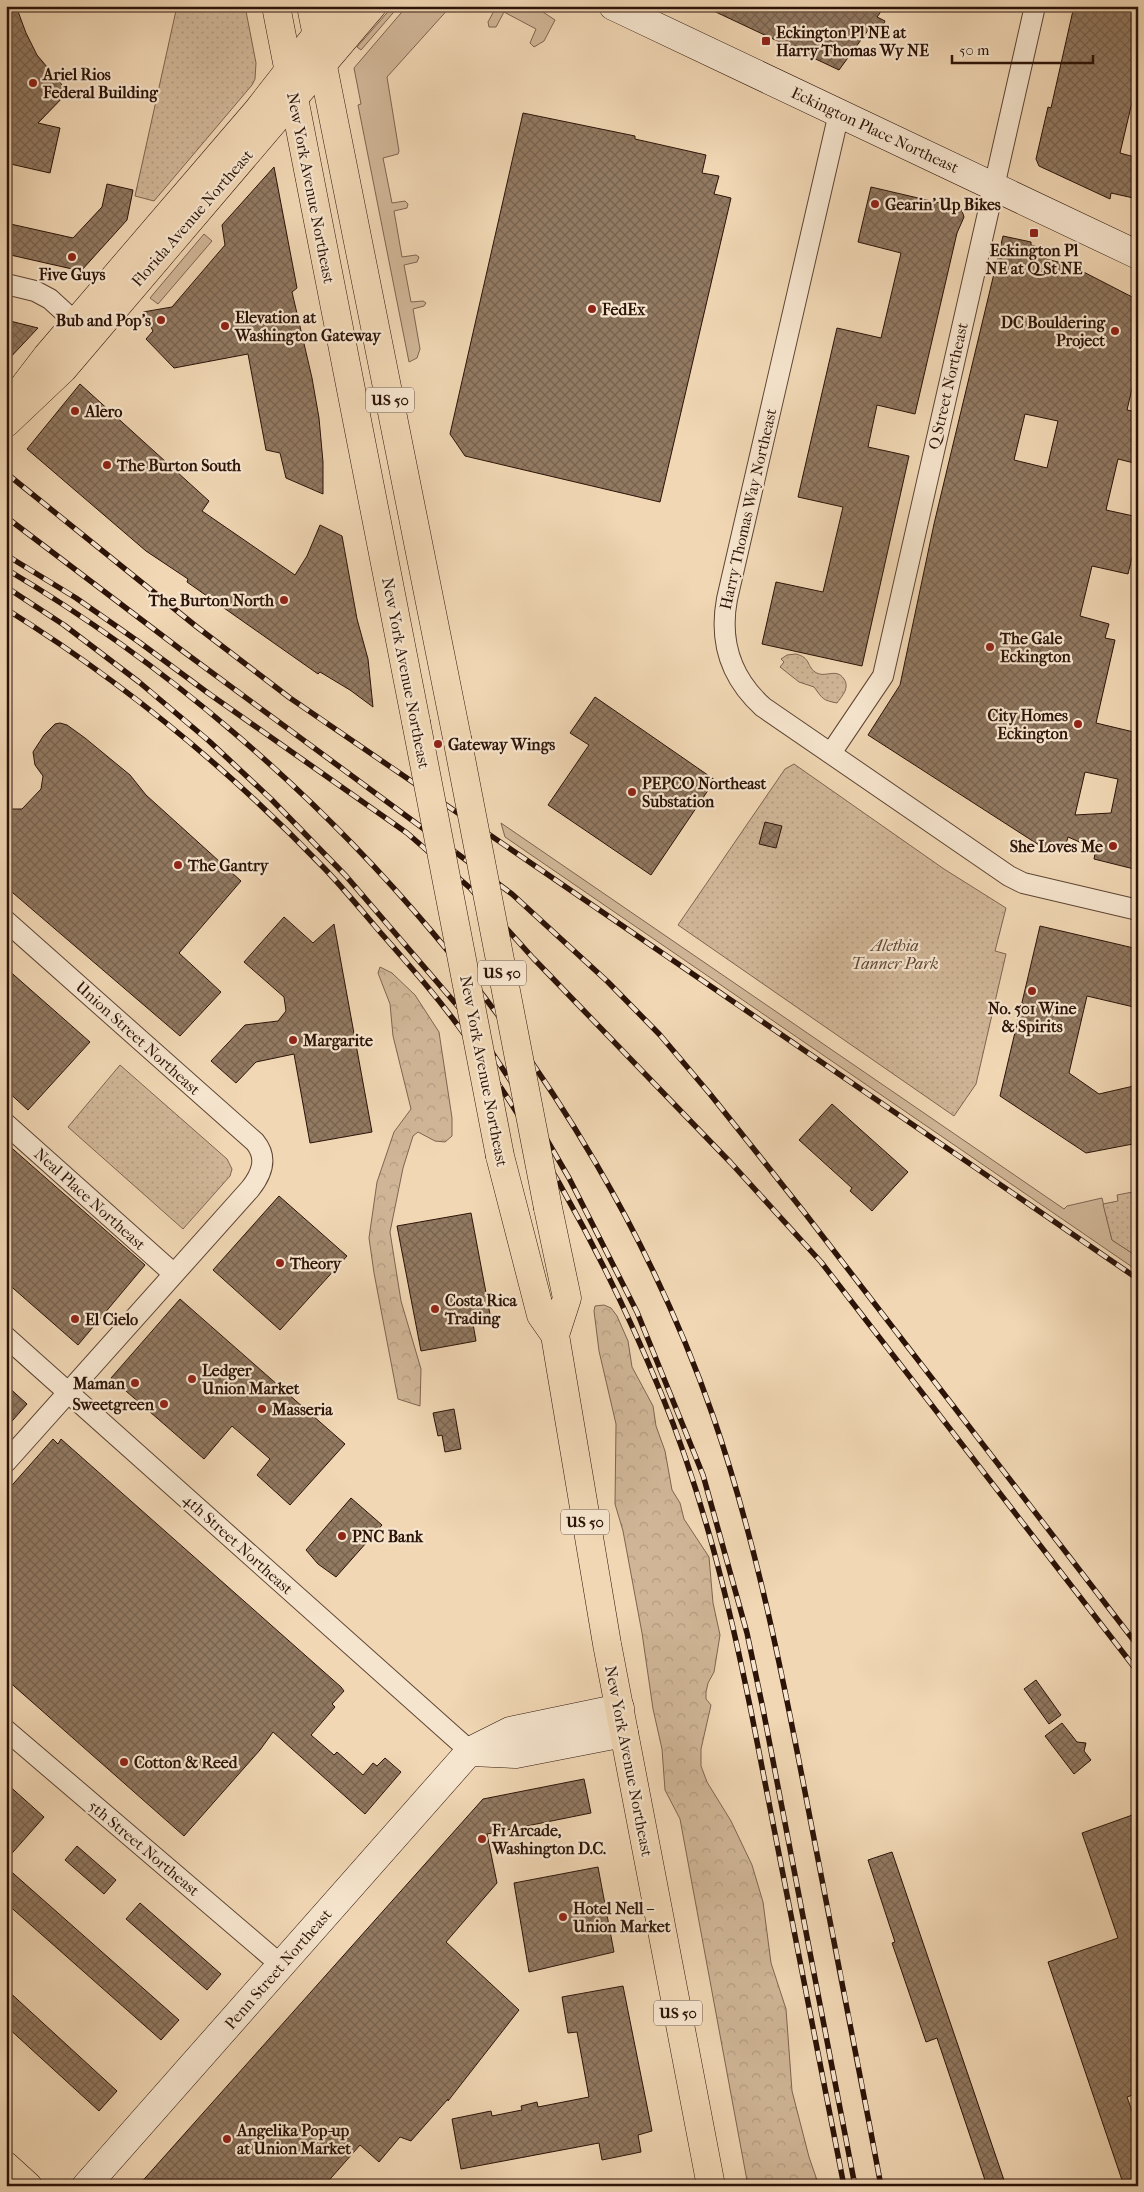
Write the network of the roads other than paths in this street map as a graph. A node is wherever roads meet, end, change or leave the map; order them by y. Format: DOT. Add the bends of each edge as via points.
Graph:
graph roads {
  1 [pos="276,6"];
  2 [pos="312,6"];
  3 [pos="339,6"];
  4 [pos="372,6"];
  5 [pos="613,6"];
  6 [pos="1035,6"];
  7 [pos="317,35"];
  8 [pos="322,62"];
  9 [pos="288,70"];
  10 [pos="294,98"];
  11 [pos="839,113"];
  12 [pos="994,186"];
  13 [pos="1138,255"];
  14 [pos="6,284"];
  15 [pos="83,329"];
  16 [pos="6,408"];
  17 [pos="6,423"];
  18 [pos="831,753"];
  19 [pos="1138,910"];
  20 [pos="6,921"];
  21 [pos="6,1124"];
  22 [pos="174,1274"];
  23 [pos="555,1335"];
  24 [pos="6,1336"];
  25 [pos="69,1392"];
  26 [pos="6,1462"];
  27 [pos="622,1720"];
  28 [pos="6,1730"];
  29 [pos="470,1751"];
  30 [pos="281,1965"];
  31 [pos="6,2166"];
  32 [pos="28,2186"];
  33 [pos="86,2186"];
  34 [pos="711,2186"];
  1 -- 9 [label="main road, New York Avenue Northeast / US 50"];
  2 -- 7 [label="main road, New York Avenue Northeast / US 50"];
  3 -- 7 [label="main road, Florida Avenue Northeast"];
  4 -- 8 [label="main road, Florida Avenue Northeast"];
  5 -- 11 [label="street, Eckington Place Northeast"];
  6 -- 12 [label="street, Q Street Northeast"];
  7 -- 8 [label="main road, New York Avenue Northeast / US 50"];
  7 -- 9 [label="main road, Florida Avenue Northeast"];
  8 -- 10 [label="main road, Florida Avenue Northeast"];
  8 -- 23 [label="main road, New York Avenue Northeast / US 50, bridge" via="567,1298"];
  9 -- 10 [label="main road, New York Avenue Northeast / US 50"];
  9 -- 15 [label="main road, Florida Avenue Northeast"];
  10 -- 15 [label="main road, Florida Avenue Northeast"];
  10 -- 23 [label="main road, New York Avenue Northeast / US 50, bridge" via="500,1156 542,1315"];
  11 -- 12 [label="street, Eckington Place Northeast"];
  11 -- 18 [label="street, Harry Thomas Way Northeast" via="729,589 723,629 732,666 752,697"];
  12 -- 13 [label="street, Eckington Place Northeast"];
  12 -- 18 [label="street, Q Street Northeast" via="883,676"];
  14 -- 15 [label="street" via="35,291 50,299"];
  15 -- 16 [label="main road, Florida Avenue Northeast"];
  15 -- 17 [label="main road, Florida Avenue Northeast" via="62,369"];
  18 -- 19 [label="street, Harry Thomas Way Northeast" via="1009,876 1023,883"];
  20 -- 22 [label="street, Union Street Northeast" via="255,1142 260,1150 263,1159 261,1170 250,1189"];
  21 -- 22 [label="street, Neal Place Northeast"];
  22 -- 25 [label="street"];
  23 -- 27 [label="main road, New York Avenue Northeast / US 50"];
  24 -- 25 [label="street, 4th Street Northeast"];
  25 -- 26 [label="street"];
  25 -- 29 [label="street, 4th Street Northeast"];
  27 -- 29 [label="street" via="510,1731"];
  27 -- 34 [label="main road, New York Avenue Northeast / US 50"];
  28 -- 30 [label="street, 5th Street Northeast"];
  29 -- 30 [label="street, Penn Street Northeast"];
  30 -- 33 [label="street, Penn Street Northeast"];
  31 -- 32 [label="main road"];
}
